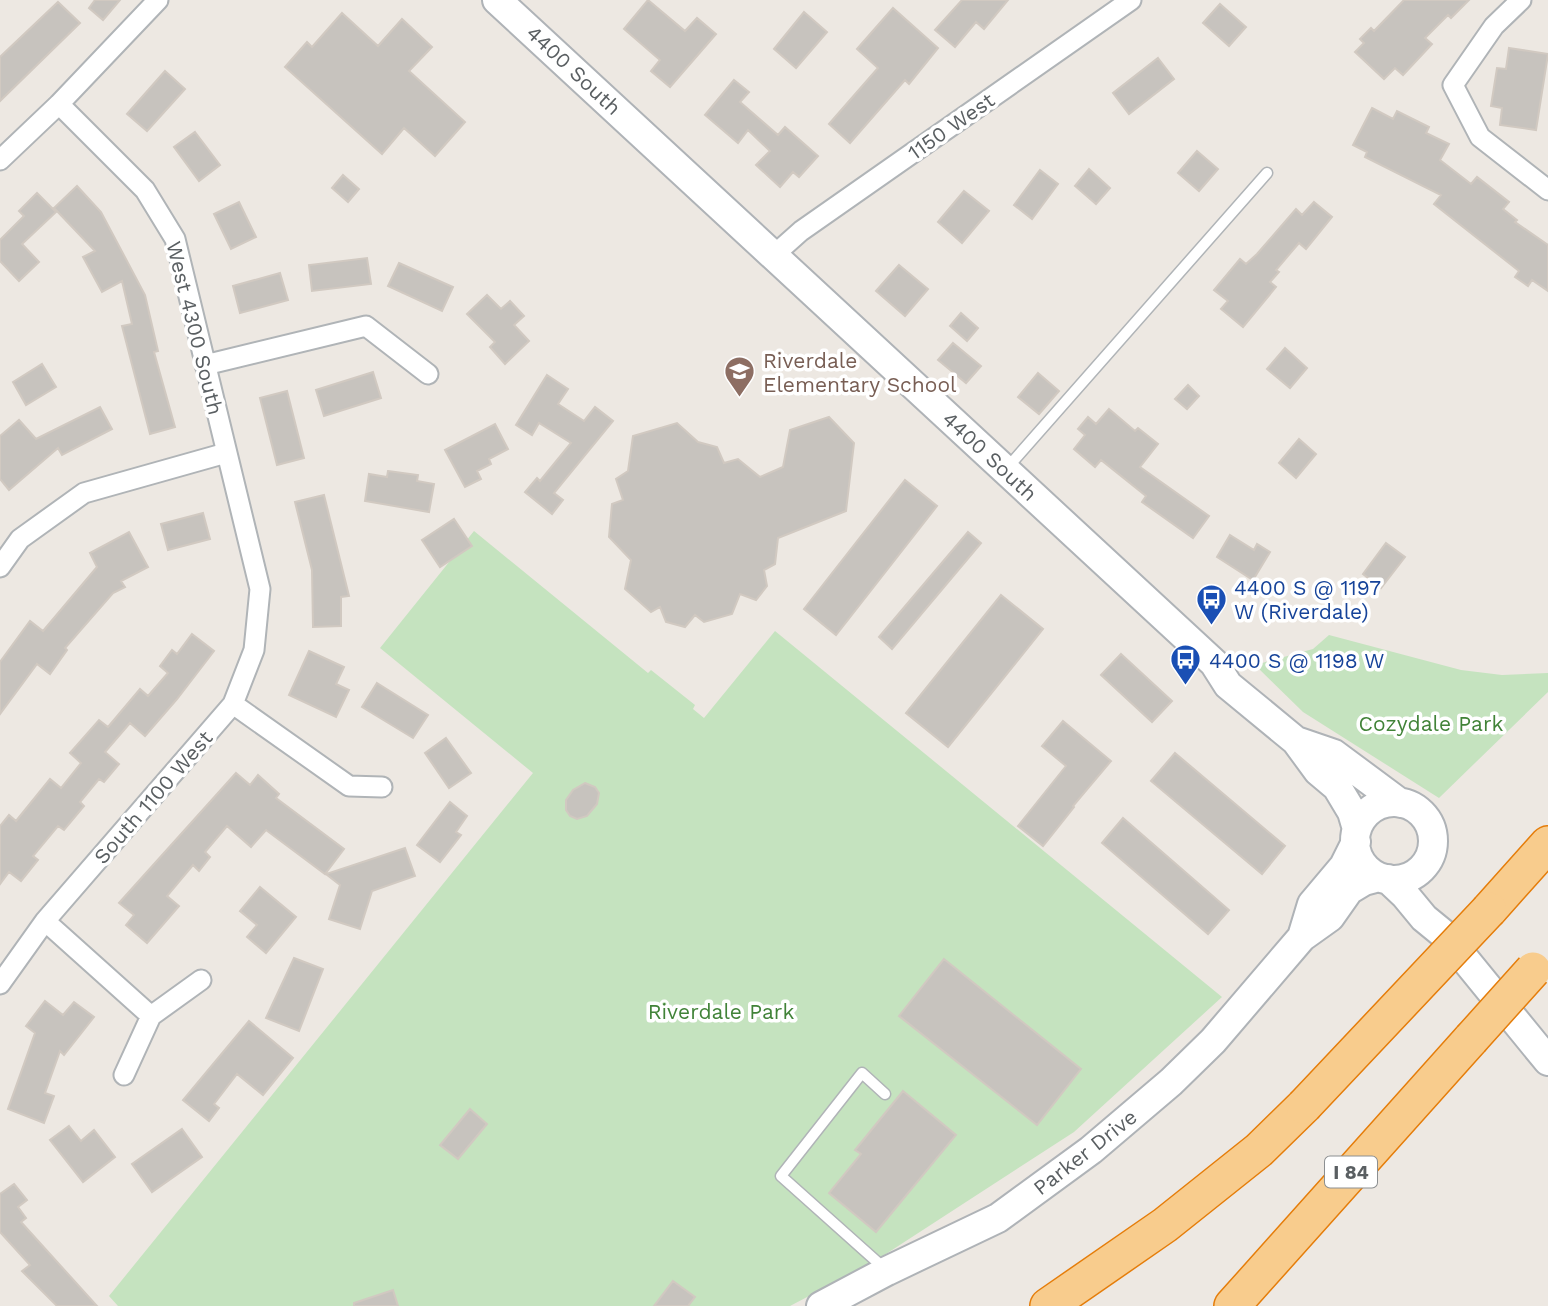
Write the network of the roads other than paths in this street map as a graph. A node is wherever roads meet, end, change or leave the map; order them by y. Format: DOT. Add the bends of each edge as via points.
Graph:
graph roads {
  1 [pos="158,0"];
  2 [pos="497,0"];
  3 [pos="1131,0"];
  4 [pos="1521,0"];
  5 [pos="59,104"];
  6 [pos="0,160"];
  7 [pos="1267,173"];
  8 [pos="1548,190"];
  9 [pos="774,255"];
  10 [pos="205,365"];
  11 [pos="428,374"];
  12 [pos="226,453"];
  13 [pos="1005,471"];
  14 [pos="0,567"];
  15 [pos="260,589"];
  16 [pos="233,704"];
  17 [pos="1296,741"];
  18 [pos="383,786"];
  19 [pos="1400,803"];
  20 [pos="1356,836"];
  21 [pos="1548,844"];
  22 [pos="1423,867"];
  23 [pos="1384,878"];
  24 [pos="45,922"];
  25 [pos="1446,936"];
  26 [pos="1302,937"];
  27 [pos="1540,962"];
  28 [pos="201,980"];
  29 [pos="0,984"];
  30 [pos="151,1016"];
  31 [pos="1547,1061"];
  32 [pos="124,1074"];
  33 [pos="885,1094"];
  34 [pos="887,1271"];
  35 [pos="821,1306"];
  36 [pos="1048,1306"];
  37 [pos="1231,1306"];
  1 -- 5 [label="street"];
  2 -- 9 [label="street, 4400 South"];
  3 -- 9 [label="street, 1150 West" via="801,231"];
  4 -- 8 [label="street" via="1494,26 1453,85 1480,137"];
  5 -- 6 [label="street"];
  5 -- 10 [label="street, West 4300 South" via="145,190 175,239"];
  7 -- 13 [label="lane"];
  9 -- 13 [label="street, 4400 South"];
  10 -- 11 [label="street" via="366,326"];
  10 -- 12 [label="street, West 4300 South"];
  12 -- 14 [label="street" via="84,493 20,539"];
  12 -- 15 [label="street, West 4300 South"];
  13 -- 17 [label="street, 4400 South" via="1214,663 1228,685"];
  15 -- 16 [label="street, South 1100 West" via="254,650"];
  16 -- 18 [label="street" via="349,786"];
  16 -- 24 [label="street, South 1100 West"];
  17 -- 19 [label="street" via="1334,754"];
  17 -- 20 [label="street" via="1345,798"];
  19 -- 20 [label="street" via="1374,808"];
  19 -- 22 [label="street" via="1419,812 1431,827 1433,846"];
  20 -- 23 [label="street" via="1358,855"];
  20 -- 26 [label="street, Parker Drive" via="1344,866 1312,904"];
  21 -- 36 [label="highway, bridge" via="1259,1150 1165,1225"];
  22 -- 23 [label="street" via="1409,877"];
  22 -- 25 [label="street" via="1426,888"];
  23 -- 25 [label="street"];
  23 -- 26 [label="street, Parker Drive" via="1353,887 1331,917"];
  24 -- 29 [label="street, South 1100 West"];
  24 -- 30 [label="street"];
  25 -- 31 [label="street"];
  26 -- 34 [label="street, Parker Drive" via="1213,1041 1091,1150 998,1219"];
  27 -- 37 [label="highway, I 84, bridge"];
  28 -- 30 [label="street"];
  30 -- 32 [label="street"];
  33 -- 34 [label="lane" via="862,1073 781,1176"];
  34 -- 35 [label="street, Parker Drive"];
}
